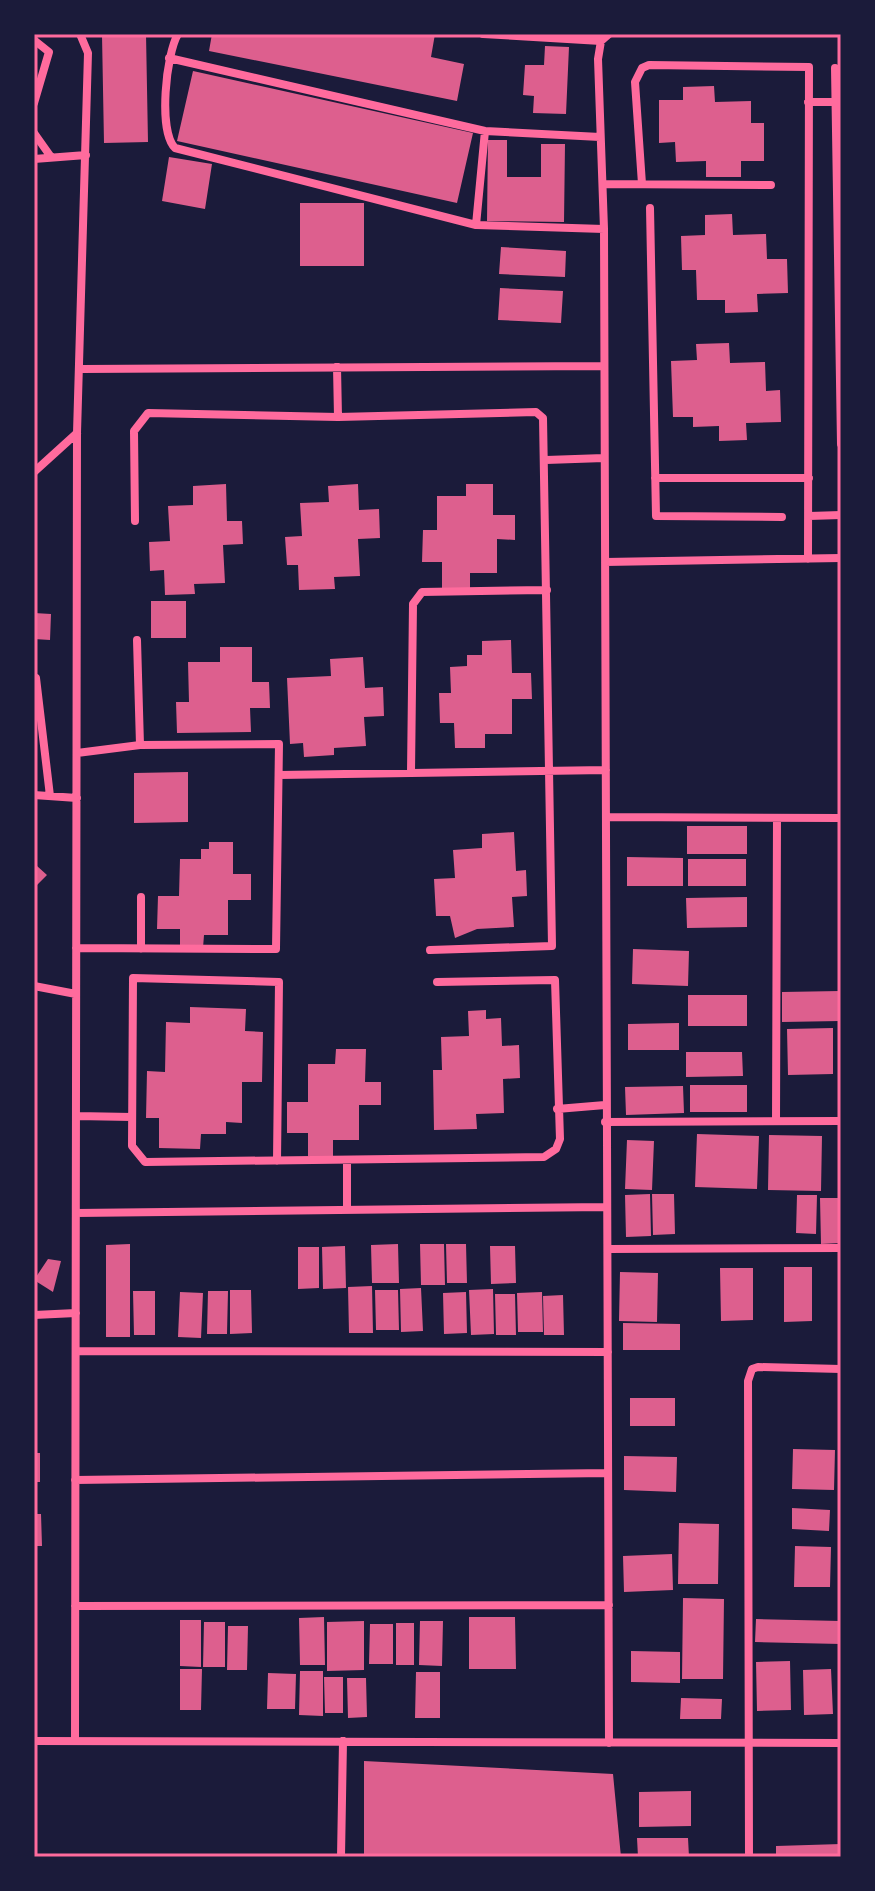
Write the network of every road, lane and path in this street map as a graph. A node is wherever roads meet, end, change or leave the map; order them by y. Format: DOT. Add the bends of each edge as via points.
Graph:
graph roads {
  1 [pos="80,34"];
  2 [pos="178,34"];
  3 [pos="483,34"];
  4 [pos="609,34"];
  5 [pos="34,40"];
  6 [pos="601,41"];
  7 [pos="169,58"];
  8 [pos="835,68"];
  9 [pos="808,102"];
  10 [pos="836,102"];
  11 [pos="34,103"];
  12 [pos="485,131"];
  13 [pos="34,133"];
  14 [pos="600,137"];
  15 [pos="86,155"];
  16 [pos="51,157"];
  17 [pos="34,159"];
  18 [pos="603,184"];
  19 [pos="642,184"];
  20 [pos="771,185"];
  21 [pos="650,208"];
  22 [pos="476,225"];
  23 [pos="604,229"];
  24 [pos="604,366"];
  25 [pos="337,367"];
  26 [pos="82,369"];
  27 [pos="338,417"];
  28 [pos="77,433"];
  29 [pos="841,444"];
  30 [pos="604,458"];
  31 [pos="546,460"];
  32 [pos="34,472"];
  33 [pos="655,478"];
  34 [pos="809,478"];
  35 [pos="841,515"];
  36 [pos="809,516"];
  37 [pos="782,517"];
  38 [pos="135,521"];
  39 [pos="841,558"];
  40 [pos="808,559"];
  41 [pos="605,562"];
  42 [pos="547,590"];
  43 [pos="137,640"];
  44 [pos="36,678"];
  45 [pos="140,745"];
  46 [pos="77,753"];
  47 [pos="606,770"];
  48 [pos="548,771"];
  49 [pos="411,772"];
  50 [pos="279,775"];
  51 [pos="34,795"];
  52 [pos="50,796"];
  53 [pos="77,798"];
  54 [pos="606,817"];
  55 [pos="777,818"];
  56 [pos="841,818"];
  57 [pos="141,897"];
  58 [pos="76,948"];
  59 [pos="141,949"];
  60 [pos="430,950"];
  61 [pos="437,982"];
  62 [pos="34,986"];
  63 [pos="76,994"];
  64 [pos="605,1105"];
  65 [pos="557,1109"];
  66 [pos="76,1116"];
  67 [pos="132,1117"];
  68 [pos="776,1121"];
  69 [pos="841,1121"];
  70 [pos="605,1122"];
  71 [pos="347,1160"];
  72 [pos="277,1161"];
  73 [pos="607,1207"];
  74 [pos="347,1210"];
  75 [pos="76,1213"];
  76 [pos="841,1248"];
  77 [pos="609,1249"];
  78 [pos="76,1313"];
  79 [pos="34,1315"];
  80 [pos="76,1351"];
  81 [pos="608,1352"];
  82 [pos="841,1369"];
  83 [pos="608,1473"];
  84 [pos="75,1480"];
  85 [pos="609,1605"];
  86 [pos="75,1606"];
  87 [pos="34,1741"];
  88 [pos="75,1741"];
  89 [pos="343,1741"];
  90 [pos="609,1743"];
  91 [pos="749,1743"];
  92 [pos="841,1743"];
  93 [pos="341,1857"];
  94 [pos="749,1857"];
  1 -- 15 [label="street" via="88,53"];
  2 -- 7 [label="street"];
  3 -- 6 [label="street"];
  4 -- 6 [label="street"];
  5 -- 11 [label="street" via="49,52"];
  6 -- 14 [label="street"];
  7 -- 12 [label="street"];
  7 -- 22 [label="street" via="165,123 175,148"];
  8 -- 10 [label="street"];
  9 -- 10 [label="street"];
  9 -- 19 [label="street" via="809,67 642,68 635,82"];
  9 -- 34 [label="street"];
  10 -- 29 [label="street"];
  12 -- 14 [label="street"];
  12 -- 22 [label="street"];
  13 -- 16 [label="street"];
  14 -- 18 [label="street"];
  15 -- 16 [label="street"];
  15 -- 26 [label="street"];
  16 -- 17 [label="street"];
  18 -- 19 [label="street"];
  18 -- 23 [label="street"];
  19 -- 20 [label="street"];
  21 -- 33 [label="street"];
  22 -- 23 [label="street"];
  23 -- 24 [label="street"];
  24 -- 25 [label="street"];
  24 -- 30 [label="street"];
  25 -- 26 [label="street"];
  25 -- 27 [label="street"];
  26 -- 28 [label="street"];
  27 -- 31 [label="street" via="536,412 545,426"];
  27 -- 38 [label="street" via="148,413 134,431"];
  28 -- 32 [label="street"];
  28 -- 46 [label="street"];
  30 -- 31 [label="street"];
  30 -- 41 [label="street"];
  31 -- 42 [label="street"];
  33 -- 34 [label="street"];
  33 -- 37 [label="street" via="656,516"];
  34 -- 36 [label="street"];
  35 -- 36 [label="street"];
  36 -- 40 [label="street"];
  39 -- 40 [label="street"];
  40 -- 41 [label="street"];
  41 -- 47 [label="street"];
  42 -- 48 [label="street"];
  42 -- 49 [label="street" via="417,595"];
  43 -- 45 [label="street"];
  44 -- 52 [label="street"];
  45 -- 46 [label="street"];
  45 -- 50 [label="street" via="279,744"];
  46 -- 53 [label="street"];
  47 -- 48 [label="street"];
  47 -- 54 [label="street"];
  48 -- 49 [label="street"];
  48 -- 60 [label="street" via="552,946"];
  49 -- 50 [label="street"];
  50 -- 59 [label="street" via="276,949"];
  51 -- 52 [label="street"];
  52 -- 53 [label="street"];
  53 -- 58 [label="street"];
  54 -- 55 [label="street"];
  54 -- 64 [label="street"];
  55 -- 56 [label="street"];
  55 -- 68 [label="street"];
  57 -- 59 [label="street"];
  58 -- 59 [label="street"];
  58 -- 63 [label="street"];
  61 -- 65 [label="street" via="555,980"];
  62 -- 63 [label="street"];
  63 -- 66 [label="street"];
  64 -- 65 [label="street"];
  64 -- 70 [label="street"];
  65 -- 71 [label="street" via="560,1139 544,1157"];
  66 -- 67 [label="street"];
  66 -- 75 [label="street"];
  67 -- 72 [label="street" via="132,1146 145,1162"];
  67 -- 72 [label="street" via="133,978 279,982"];
  68 -- 69 [label="street"];
  68 -- 70 [label="street"];
  70 -- 73 [label="street"];
  71 -- 72 [label="street"];
  71 -- 74 [label="street"];
  73 -- 74 [label="street"];
  73 -- 77 [label="street"];
  74 -- 75 [label="street"];
  75 -- 78 [label="street"];
  76 -- 77 [label="street"];
  77 -- 81 [label="street"];
  78 -- 79 [label="street"];
  78 -- 80 [label="street"];
  80 -- 81 [label="street"];
  80 -- 84 [label="street"];
  81 -- 83 [label="street"];
  82 -- 91 [label="street" via="758,1367 749,1375"];
  83 -- 84 [label="street"];
  83 -- 85 [label="street"];
  84 -- 86 [label="street"];
  85 -- 86 [label="street"];
  85 -- 90 [label="street"];
  86 -- 88 [label="street"];
  87 -- 88 [label="street"];
  88 -- 89 [label="street"];
  89 -- 90 [label="street"];
  89 -- 93 [label="street"];
  90 -- 91 [label="street"];
  91 -- 92 [label="street"];
  91 -- 94 [label="street"];
}
